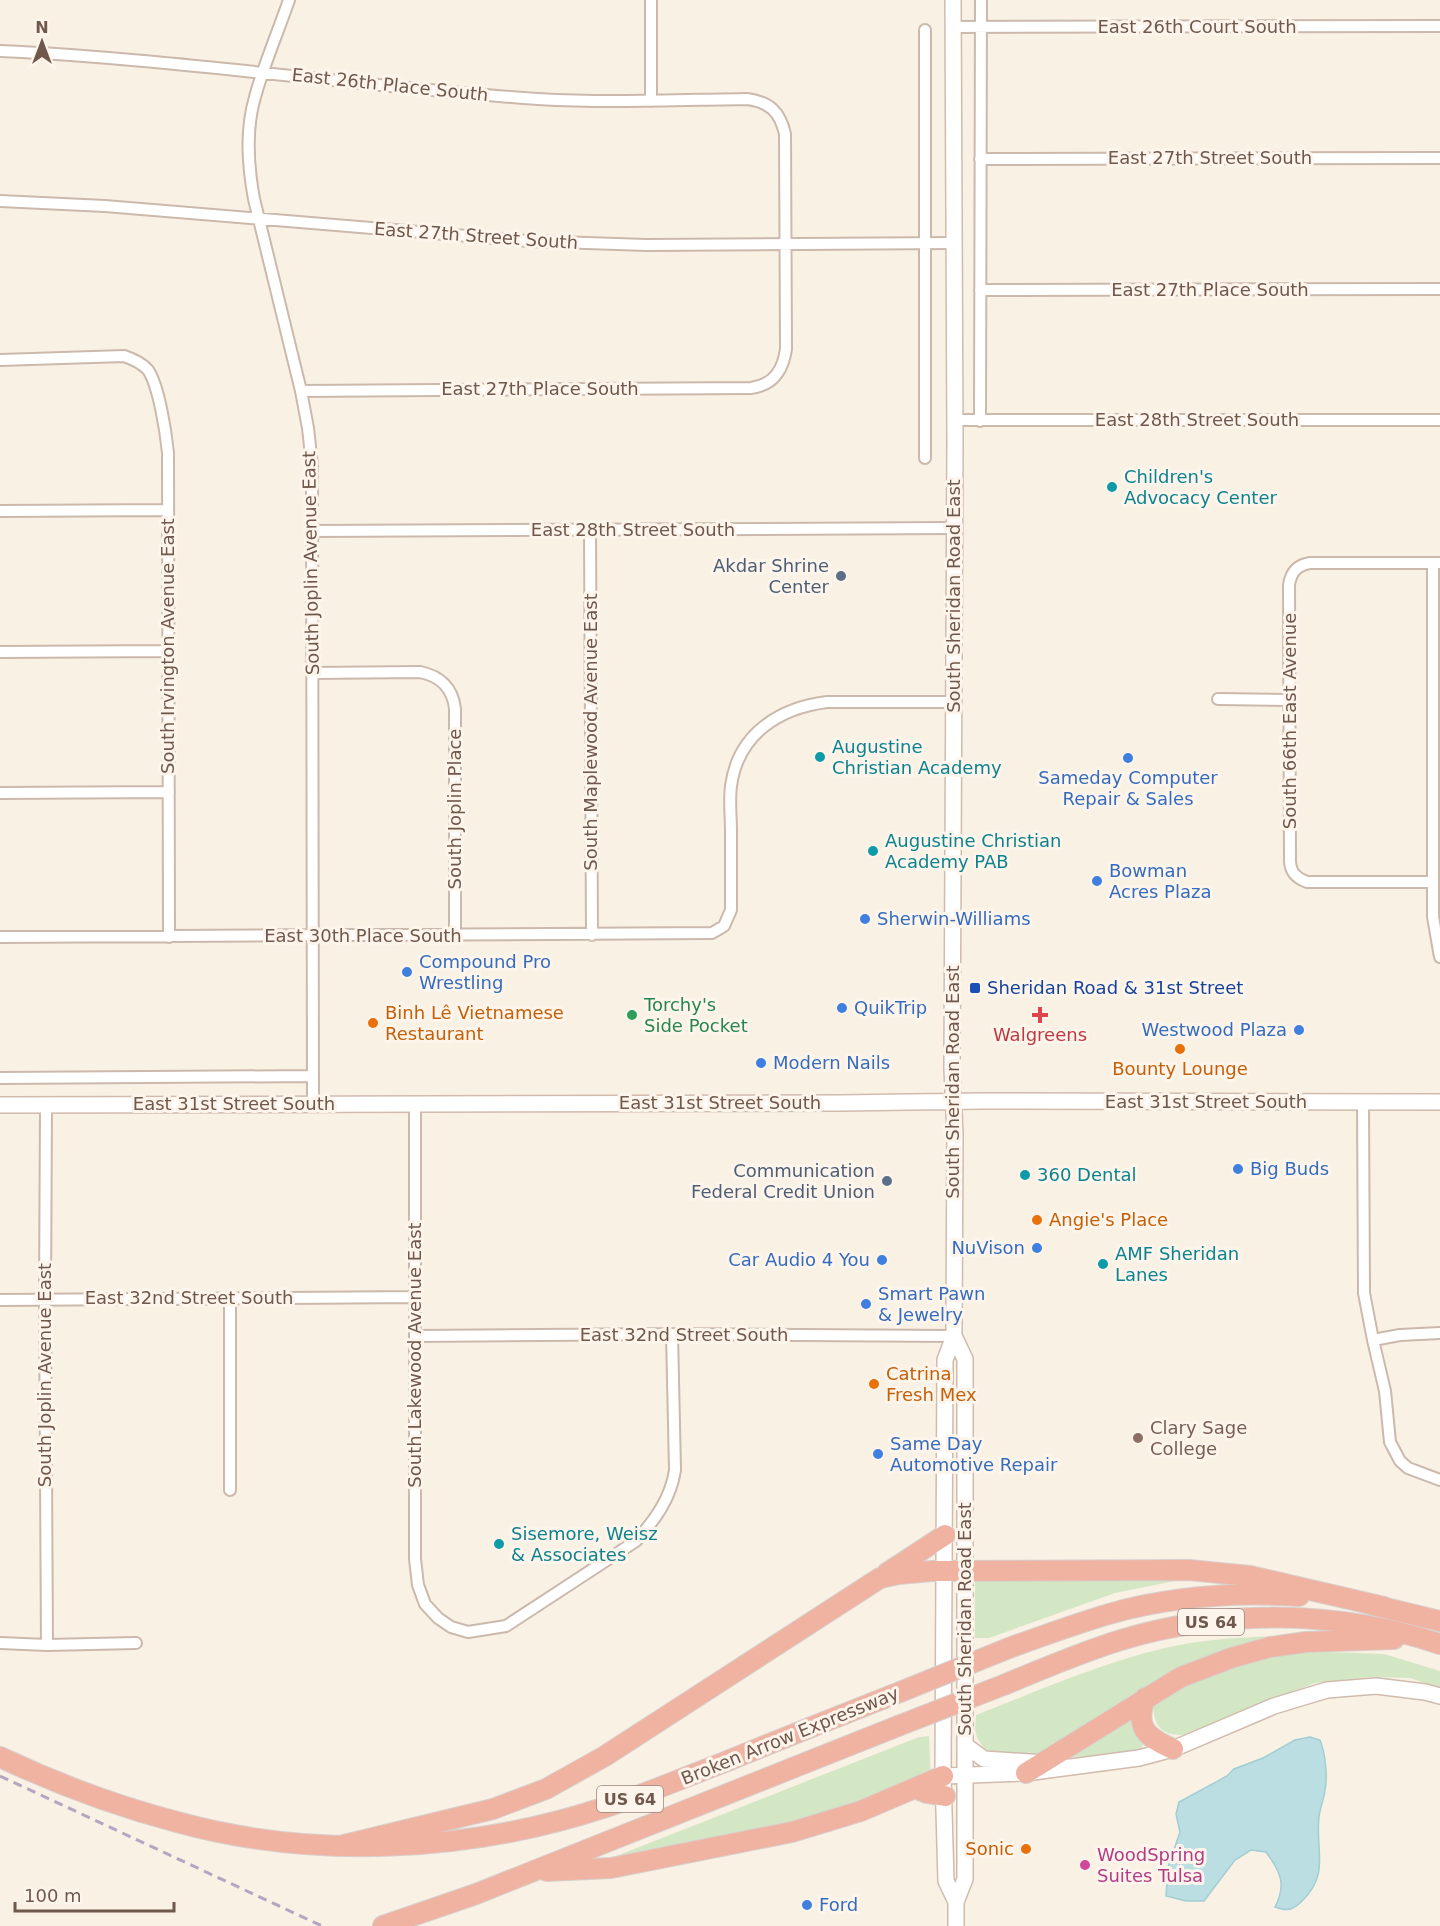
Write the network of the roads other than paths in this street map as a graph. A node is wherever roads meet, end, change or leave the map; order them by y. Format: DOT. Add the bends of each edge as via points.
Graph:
graph roads {
  1 [pos="289,0"];
  2 [pos="651,0"];
  3 [pos="953,0"];
  4 [pos="981,0"];
  5 [pos="953,27"];
  6 [pos="981,27"];
  7 [pos="1440,27"];
  8 [pos="925,30"];
  9 [pos="0,51"];
  10 [pos="264,73"];
  11 [pos="651,101"];
  12 [pos="1440,158"];
  13 [pos="980,159"];
  14 [pos="0,201"];
  15 [pos="260,219"];
  16 [pos="953,243"];
  17 [pos="787,244"];
  18 [pos="925,244"];
  19 [pos="1440,289"];
  20 [pos="980,290"];
  21 [pos="0,360"];
  22 [pos="301,391"];
  23 [pos="955,420"];
  24 [pos="1440,420"];
  25 [pos="980,421"];
  26 [pos="925,458"];
  27 [pos="168,510"];
  28 [pos="0,511"];
  29 [pos="954,528"];
  30 [pos="590,530"];
  31 [pos="312,531"];
  32 [pos="1437,563"];
  33 [pos="168,651"];
  34 [pos="0,652"];
  35 [pos="312,673"];
  36 [pos="1218,699"];
  37 [pos="1290,700"];
  38 [pos="953,702"];
  39 [pos="169,792"];
  40 [pos="0,793"];
  41 [pos="1433,882"];
  42 [pos="456,935"];
  43 [pos="592,935"];
  44 [pos="169,937"];
  45 [pos="313,937"];
  46 [pos="0,938"];
  47 [pos="1438,941"];
  48 [pos="1440,957"];
  49 [pos="313,1076"];
  50 [pos="0,1078"];
  51 [pos="953,1102"];
  52 [pos="1363,1102"];
  53 [pos="1440,1102"];
  54 [pos="415,1103"];
  55 [pos="313,1104"];
  56 [pos="0,1105"];
  57 [pos="46,1105"];
  58 [pos="415,1297"];
  59 [pos="230,1298"];
  60 [pos="45,1299"];
  61 [pos="0,1300"];
  62 [pos="1440,1333"];
  63 [pos="672,1334"];
  64 [pos="415,1336"];
  65 [pos="954,1336"];
  66 [pos="1373,1340"];
  67 [pos="1440,1480"];
  68 [pos="230,1490"];
  69 [pos="945,1535"];
  70 [pos="944,1571"];
  71 [pos="965,1571"];
  72 [pos="880,1578"];
  73 [pos="1384,1607"];
  74 [pos="1440,1622"];
  75 [pos="1432,1641"];
  76 [pos="0,1643"];
  77 [pos="136,1643"];
  78 [pos="47,1645"];
  79 [pos="1440,1696"];
  80 [pos="1145,1698"];
  81 [pos="965,1745"];
  82 [pos="1173,1749"];
  83 [pos="0,1758"];
  84 [pos="1034,1768"];
  85 [pos="965,1775"];
  86 [pos="944,1786"];
  87 [pos="344,1845"];
  88 [pos="532,1871"];
  89 [pos="956,1902"];
  90 [pos="383,1926"];
  91 [pos="956,1926"];
  1 -- 10 [label="street, South Joplin Avenue East"];
  2 -- 11 [label="street"];
  3 -- 5 [label="main road, South Sheridan Road East"];
  4 -- 6 [label="street"];
  5 -- 6 [label="street, East 26th Court South"];
  5 -- 16 [label="main road, South Sheridan Road East"];
  6 -- 7 [label="street, East 26th Court South"];
  6 -- 13 [label="street"];
  8 -- 18 [label="street"];
  9 -- 10 [label="street, East 26th Place South"];
  10 -- 11 [label="street, East 26th Place South" via="540,99"];
  10 -- 15 [label="street, South Joplin Avenue East" via="254,99 248,149"];
  11 -- 17 [label="street, East 26th Place South" via="747,99 777,111 785,134"];
  12 -- 13 [label="street, East 27th Street South"];
  13 -- 20 [label="street"];
  14 -- 15 [label="street, East 27th Street South"];
  15 -- 17 [label="street, East 27th Street South" via="528,241"];
  15 -- 22 [label="street, South Joplin Avenue East"];
  16 -- 18 [label="street, East 27th Street South"];
  16 -- 23 [label="main road, South Sheridan Road East"];
  17 -- 18 [label="street, East 27th Street South"];
  17 -- 22 [label="street, East 27th Place South" via="784,363 777,376 766,384 751,388"];
  18 -- 26 [label="street"];
  19 -- 20 [label="street, East 27th Place South"];
  20 -- 25 [label="street"];
  21 -- 27 [label="street, South Irvington Avenue East" via="114,355 132,358 147,369 164,424"];
  22 -- 31 [label="street, South Joplin Avenue East" via="312,465"];
  23 -- 25 [label="street, East 28th Street South"];
  23 -- 29 [label="main road, South Sheridan Road East"];
  24 -- 25 [label="street, East 28th Street South"];
  27 -- 28 [label="street"];
  27 -- 33 [label="street, South Irvington Avenue East"];
  29 -- 30 [label="street, East 28th Street South"];
  29 -- 38 [label="main road, South Sheridan Road East"];
  30 -- 31 [label="street, East 28th Street South"];
  30 -- 43 [label="street, South Maplewood Avenue East"];
  31 -- 35 [label="street, South Joplin Avenue East"];
  32 -- 37 [label="street, South 66th East Avenue" via="1310,563 1297,568 1289,585"];
  32 -- 41 [label="street"];
  33 -- 34 [label="street"];
  33 -- 39 [label="street, South Irvington Avenue East"];
  35 -- 42 [label="street, South Joplin Place" via="420,672 437,677 453,697"];
  35 -- 45 [label="street, South Joplin Avenue East"];
  36 -- 37 [label="street"];
  37 -- 41 [label="street, South 66th East Avenue" via="1290,860 1294,874 1313,882"];
  38 -- 43 [label="street, East 30th Place South" via="827,702 802,706 769,722 743,750 734,774 730,802 731,910 724,926 701,935"];
  38 -- 51 [label="main road, South Sheridan Road East"];
  39 -- 40 [label="street"];
  39 -- 44 [label="street, South Irvington Avenue East"];
  41 -- 47 [label="street"];
  42 -- 43 [label="street, East 30th Place South"];
  42 -- 45 [label="street, East 30th Place South"];
  44 -- 45 [label="street, East 30th Place South"];
  44 -- 46 [label="street, East 30th Place South"];
  45 -- 49 [label="street, South Joplin Avenue East"];
  47 -- 48 [label="street"];
  49 -- 50 [label="street, East 31st Street South"];
  49 -- 55 [label="street, South Joplin Avenue East"];
  51 -- 52 [label="main road, East 31st Street South"];
  51 -- 54 [label="main road, East 31st Street South"];
  51 -- 65 [label="main road, South Sheridan Road East"];
  52 -- 53 [label="main road, East 31st Street South"];
  52 -- 66 [label="street" via="1364,1277"];
  54 -- 55 [label="main road, East 31st Street South"];
  54 -- 58 [label="street, South Lakewood Avenue East"];
  55 -- 57 [label="main road, East 31st Street South"];
  56 -- 57 [label="main road, East 31st Street South"];
  57 -- 60 [label="street, South Joplin Avenue East"];
  58 -- 59 [label="street, East 32nd Street South"];
  58 -- 64 [label="street, South Lakewood Avenue East"];
  59 -- 60 [label="street, East 32nd Street South"];
  59 -- 68 [label="street"];
  60 -- 61 [label="street, East 32nd Street South"];
  60 -- 78 [label="street, South Joplin Avenue East"];
  62 -- 66 [label="street"];
  63 -- 64 [label="street, East 32nd Street South"];
  63 -- 64 [label="street, South Lakewood Avenue East" via="675,1470 673,1485 653,1522 636,1540 506,1626 468,1632 444,1623 425,1604 418,1585"];
  63 -- 65 [label="street, East 32nd Street South"];
  65 -- 69 [label="main road, South Sheridan Road East" via="945,1360"];
  65 -- 71 [label="main road, South Sheridan Road East" via="965,1359"];
  66 -- 67 [label="street" via="1393,1452 1407,1468"];
  69 -- 70 [label="main road, South Sheridan Road East"];
  69 -- 72 [label="highway"];
  70 -- 71 [label="highway"];
  70 -- 72 [label="highway"];
  70 -- 86 [label="main road, South Sheridan Road East"];
  71 -- 73 [label="highway" via="1189,1570 1250,1576"];
  71 -- 81 [label="main road, South Sheridan Road East"];
  72 -- 87 [label="highway" via="605,1756 546,1789 493,1809"];
  73 -- 74 [label="highway, Broken Arrow Expressway / US 64"];
  73 -- 87 [label="highway, Broken Arrow Expressway / US 64, bridge" via="1323,1598 1241,1595 1182,1600 1109,1614 1009,1648 605,1808 452,1841"];
  75 -- 80 [label="highway" via="1306,1642 1270,1647 1181,1677"];
  75 -- 88 [label="highway, Broken Arrow Expressway / US 64, bridge" via="1370,1626 1298,1618 1219,1620 1121,1640"];
  76 -- 78 [label="street"];
  77 -- 78 [label="street"];
  79 -- 82 [label="main road" via="1376,1686 1327,1690 1274,1706"];
  80 -- 82 [label="highway" via="1141,1716 1145,1732"];
  80 -- 84 [label="highway"];
  81 -- 84 [label="main road" via="984,1760"];
  81 -- 85 [label="main road, South Sheridan Road East"];
  82 -- 84 [label="main road" via="1112,1763"];
  83 -- 87 [label="highway, Broken Arrow Expressway / US 64" via="77,1790 179,1823 261,1839"];
  84 -- 85 [label="main road"];
  85 -- 86 [label="main road"];
  85 -- 89 [label="main road, South Sheridan Road East" via="966,1879"];
  86 -- 88 [label="highway" via="927,1793 917,1789 834,1820 752,1842 611,1868"];
  86 -- 89 [label="main road, South Sheridan Road East" via="946,1881"];
  88 -- 90 [label="highway, Broken Arrow Expressway / US 64"];
  89 -- 91 [label="main road, South Sheridan Road East"];
}
